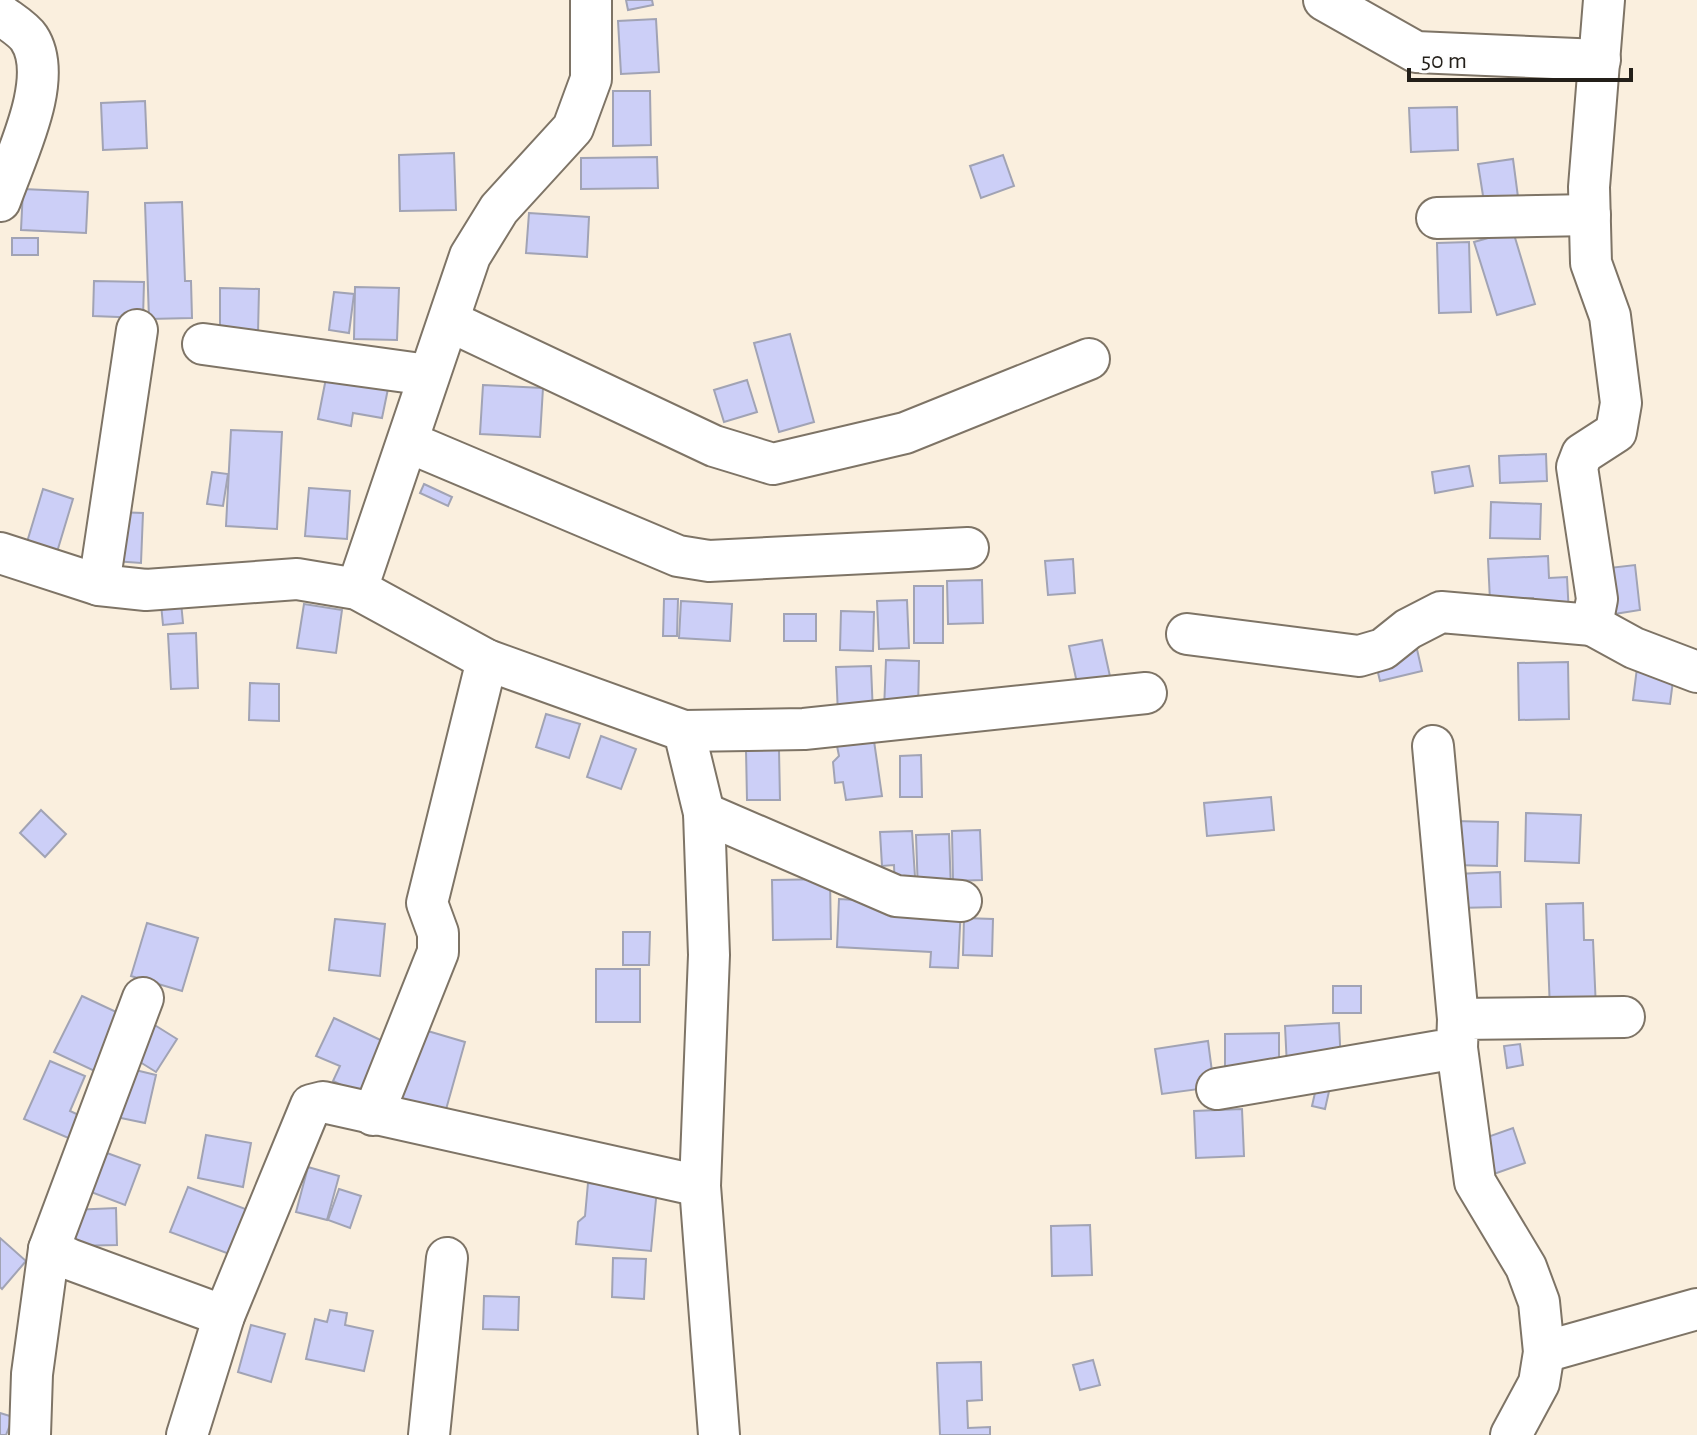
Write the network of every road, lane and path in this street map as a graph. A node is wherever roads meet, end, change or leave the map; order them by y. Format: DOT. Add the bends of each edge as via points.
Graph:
graph roads {
  1 [pos="591,0"];
  2 [pos="1324,0"];
  3 [pos="1604,0"];
  4 [pos="0,14"];
  5 [pos="1600,60"];
  6 [pos="0,201"];
  7 [pos="1590,215"];
  8 [pos="1437,218"];
  9 [pos="449,321"];
  10 [pos="137,330"];
  11 [pos="203,344"];
  12 [pos="1089,359"];
  13 [pos="428,375"];
  14 [pos="408,442"];
  15 [pos="968,548"];
  16 [pos="0,553"];
  17 [pos="99,585"];
  18 [pos="357,589"];
  19 [pos="1592,625"];
  20 [pos="1187,634"];
  21 [pos="487,660"];
  22 [pos="1697,672"];
  23 [pos="1146,693"];
  24 [pos="684,731"];
  25 [pos="1433,746"];
  26 [pos="704,813"];
  27 [pos="961,901"];
  28 [pos="143,998"];
  29 [pos="1624,1017"];
  30 [pos="1457,1033"];
  31 [pos="1217,1089"];
  32 [pos="373,1115"];
  33 [pos="700,1186"];
  34 [pos="49,1249"];
  35 [pos="447,1258"];
  36 [pos="1697,1309"];
  37 [pos="224,1316"];
  38 [pos="1544,1352"];
  39 [pos="30,1435"];
  40 [pos="187,1435"];
  41 [pos="429,1435"];
  42 [pos="719,1435"];
  43 [pos="1511,1435"];
  1 -- 9 [label="street" via="591,79 573,128 499,209 470,256"];
  2 -- 5 [label="street" via="1416,52"];
  3 -- 5 [label="street"];
  4 -- 6 [label="street" via="29,37 39,62 38,92"];
  5 -- 7 [label="street"];
  7 -- 8 [label="street"];
  7 -- 19 [label="street" via="1591,263 1610,316 1621,403 1616,432 1582,454 1577,467 1597,599"];
  9 -- 12 [label="street" via="714,446 773,464 905,433"];
  9 -- 13 [label="street"];
  10 -- 17 [label="street"];
  11 -- 13 [label="street"];
  13 -- 14 [label="street"];
  14 -- 15 [label="street" via="678,556 709,561"];
  14 -- 18 [label="street"];
  16 -- 17 [label="street"];
  17 -- 18 [label="street" via="146,590 297,579"];
  18 -- 21 [label="street"];
  19 -- 20 [label="street" via="1441,612 1383,649 1359,656"];
  19 -- 22 [label="street"];
  21 -- 24 [label="street"];
  21 -- 32 [label="street" via="427,903 438,933 438,952"];
  23 -- 24 [label="street" via="804,729"];
  24 -- 26 [label="street"];
  25 -- 30 [label="street"];
  26 -- 27 [label="street" via="896,896"];
  26 -- 33 [label="street" via="709,955"];
  28 -- 34 [label="street"];
  29 -- 30 [label="street"];
  30 -- 31 [label="street"];
  30 -- 38 [label="street" via="1475,1182 1526,1267 1539,1302"];
  32 -- 33 [label="street"];
  32 -- 37 [label="street" via="323,1102 311,1105"];
  33 -- 42 [label="street"];
  34 -- 37 [label="street"];
  34 -- 39 [label="street" via="32,1374"];
  35 -- 41 [label="street"];
  36 -- 38 [label="street"];
  37 -- 40 [label="street"];
  38 -- 43 [label="street" via="1539,1383"];
}
